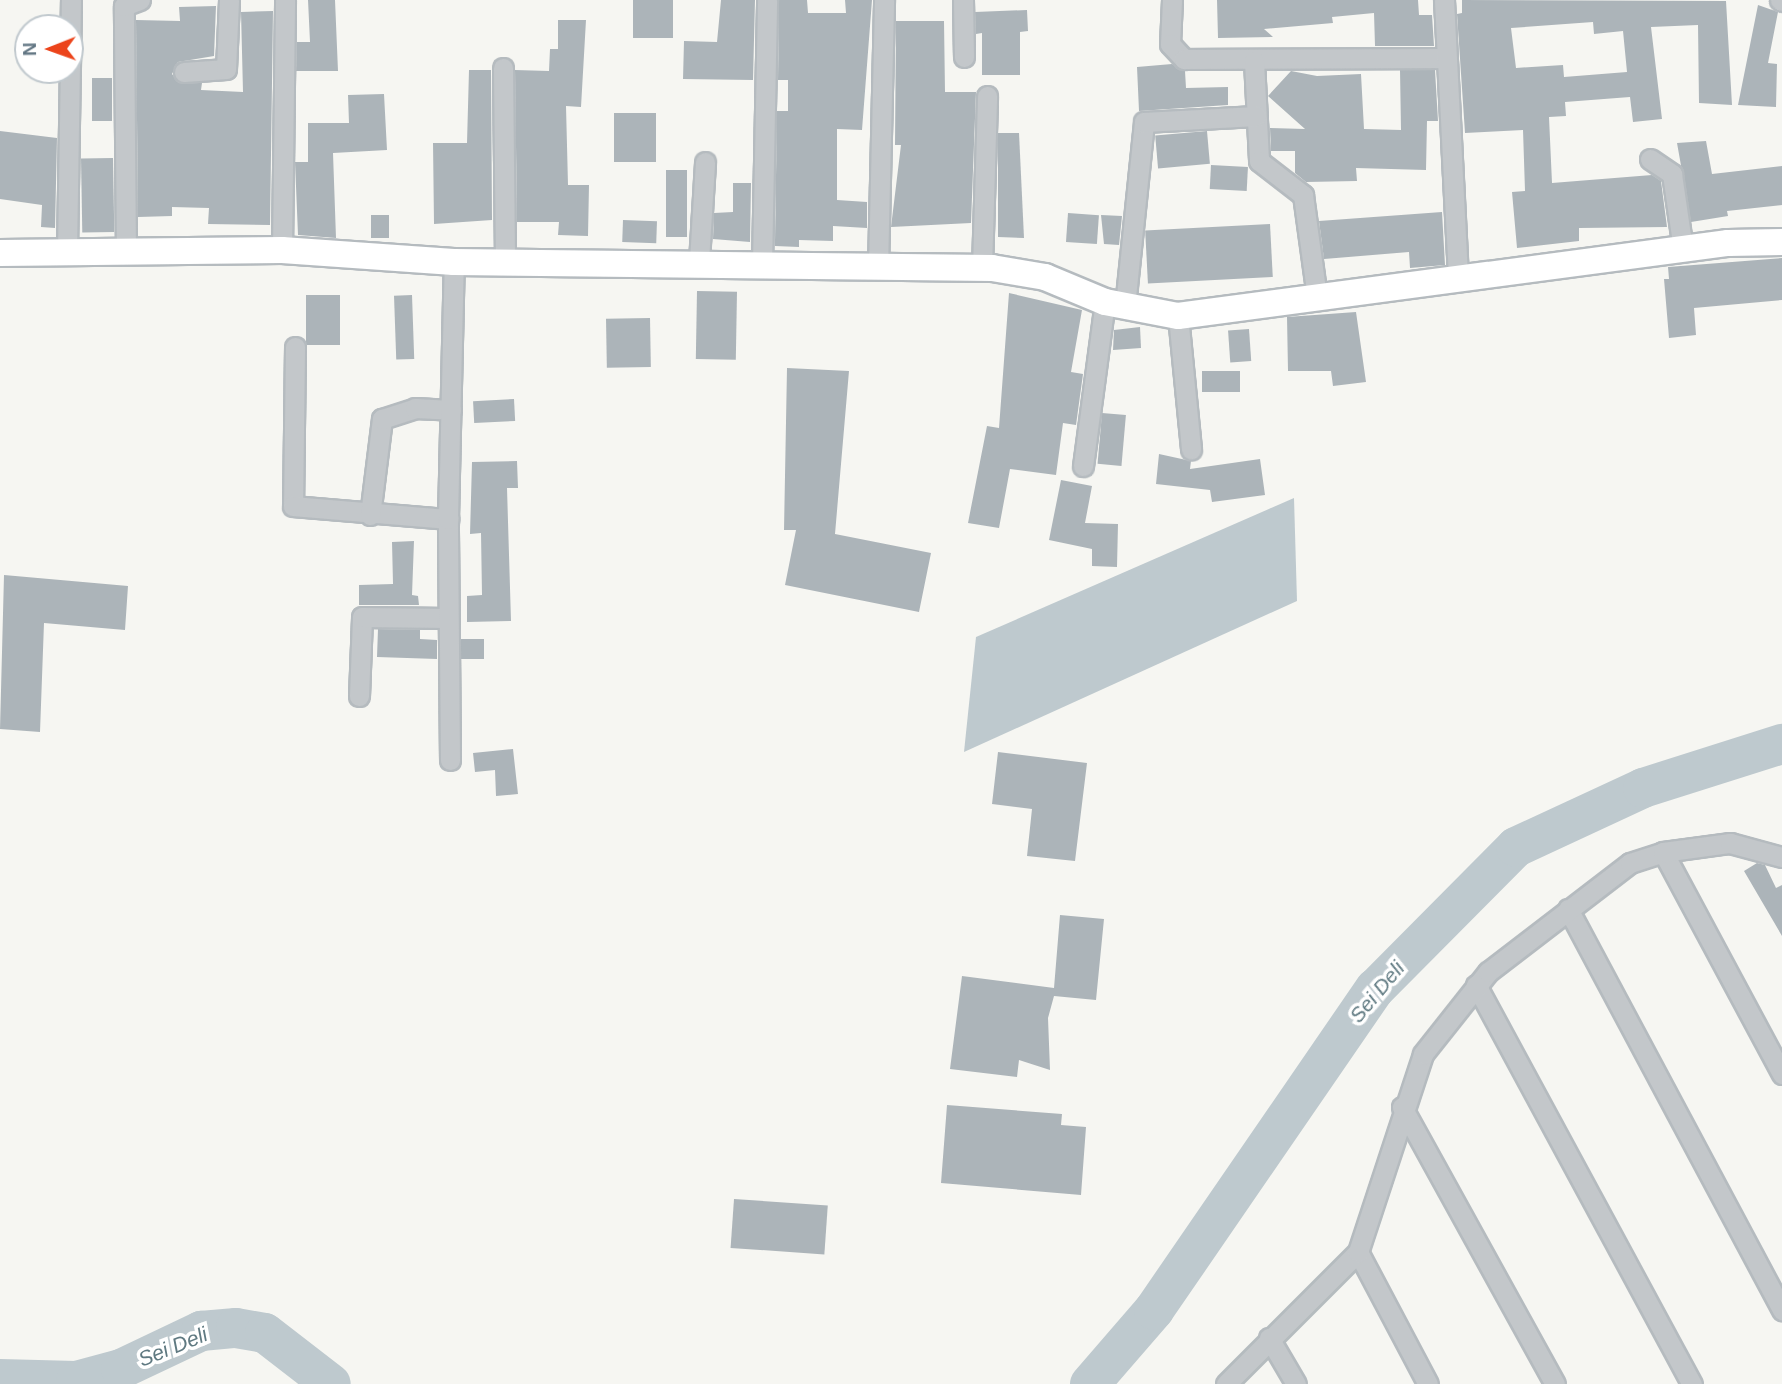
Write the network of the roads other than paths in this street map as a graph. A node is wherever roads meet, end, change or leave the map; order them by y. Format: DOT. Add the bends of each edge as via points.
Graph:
graph roads {
  1 [pos="140,0"];
  2 [pos="229,0"];
  3 [pos="285,0"];
  4 [pos="767,0"];
  5 [pos="884,0"];
  6 [pos="963,0"];
  7 [pos="1172,0"];
  8 [pos="1444,0"];
  9 [pos="964,57"];
  10 [pos="1444,58"];
  11 [pos="1254,61"];
  12 [pos="503,68"];
  13 [pos="184,72"];
  14 [pos="70,84"];
  15 [pos="987,96"];
  16 [pos="1256,116"];
  17 [pos="1650,159"];
  18 [pos="705,162"];
  19 [pos="1782,242"];
  20 [pos="1683,249"];
  21 [pos="282,250"];
  22 [pos="67,252"];
  23 [pos="0,253"];
  24 [pos="126,254"];
  25 [pos="699,261"];
  26 [pos="454,262"];
  27 [pos="505,262"];
  28 [pos="762,265"];
  29 [pos="878,268"];
  30 [pos="982,268"];
  31 [pos="1458,279"];
  32 [pos="1317,297"];
  33 [pos="1115,304"];
  34 [pos="1178,316"];
  35 [pos="295,347"];
  36 [pos="451,410"];
  37 [pos="1191,449"];
  38 [pos="1083,466"];
  39 [pos="370,515"];
  40 [pos="447,519"];
  41 [pos="448,618"];
  42 [pos="359,696"];
  43 [pos="450,760"];
  44 [pos="1663,852"];
  45 [pos="1782,857"];
  46 [pos="1568,909"];
  47 [pos="1476,985"];
  48 [pos="1782,1074"];
  49 [pos="1402,1107"];
  50 [pos="1358,1252"];
  51 [pos="1782,1310"];
  52 [pos="1269,1338"];
  53 [pos="1226,1384"];
  54 [pos="1296,1384"];
  55 [pos="1428,1384"];
  56 [pos="1555,1384"];
  57 [pos="1692,1384"];
  1 -- 24 [label="street" via="124,6"];
  2 -- 13 [label="street" via="226,69"];
  3 -- 21 [label="street"];
  4 -- 28 [label="street"];
  5 -- 29 [label="street"];
  6 -- 9 [label="street"];
  7 -- 11 [label="street" via="1170,44 1177,57"];
  8 -- 10 [label="street"];
  10 -- 11 [label="street"];
  10 -- 31 [label="street"];
  11 -- 16 [label="street"];
  12 -- 27 [label="street"];
  14 -- 22 [label="street"];
  15 -- 30 [label="street"];
  16 -- 32 [label="street" via="1262,168 1303,195"];
  16 -- 33 [label="street" via="1144,122"];
  17 -- 20 [label="street" via="1671,172"];
  18 -- 25 [label="street"];
  19 -- 20 [label="main road"];
  20 -- 31 [label="main road"];
  21 -- 24 [label="main road"];
  21 -- 26 [label="main road"];
  22 -- 23 [label="main road"];
  22 -- 24 [label="main road"];
  25 -- 27 [label="main road"];
  25 -- 28 [label="main road"];
  26 -- 27 [label="main road"];
  26 -- 36 [label="street"];
  28 -- 29 [label="main road"];
  29 -- 30 [label="main road"];
  30 -- 33 [label="main road" via="1045,277"];
  31 -- 32 [label="main road"];
  32 -- 34 [label="main road"];
  33 -- 34 [label="main road"];
  33 -- 38 [label="street"];
  34 -- 37 [label="street"];
  35 -- 39 [label="street" via="293,506"];
  36 -- 39 [label="street" via="415,408 382,419"];
  36 -- 40 [label="street"];
  39 -- 40 [label="street"];
  40 -- 41 [label="street"];
  41 -- 42 [label="street" via="362,617"];
  41 -- 43 [label="street"];
  44 -- 45 [label="street" via="1730,843"];
  44 -- 46 [label="street" via="1630,863"];
  44 -- 48 [label="street"];
  46 -- 47 [label="street"];
  46 -- 51 [label="street"];
  47 -- 49 [label="street" via="1423,1054"];
  47 -- 57 [label="street"];
  49 -- 50 [label="street"];
  49 -- 56 [label="street"];
  50 -- 52 [label="street" via="1329,1286"];
  50 -- 55 [label="street"];
  52 -- 53 [label="street"];
  52 -- 54 [label="street"];
}
